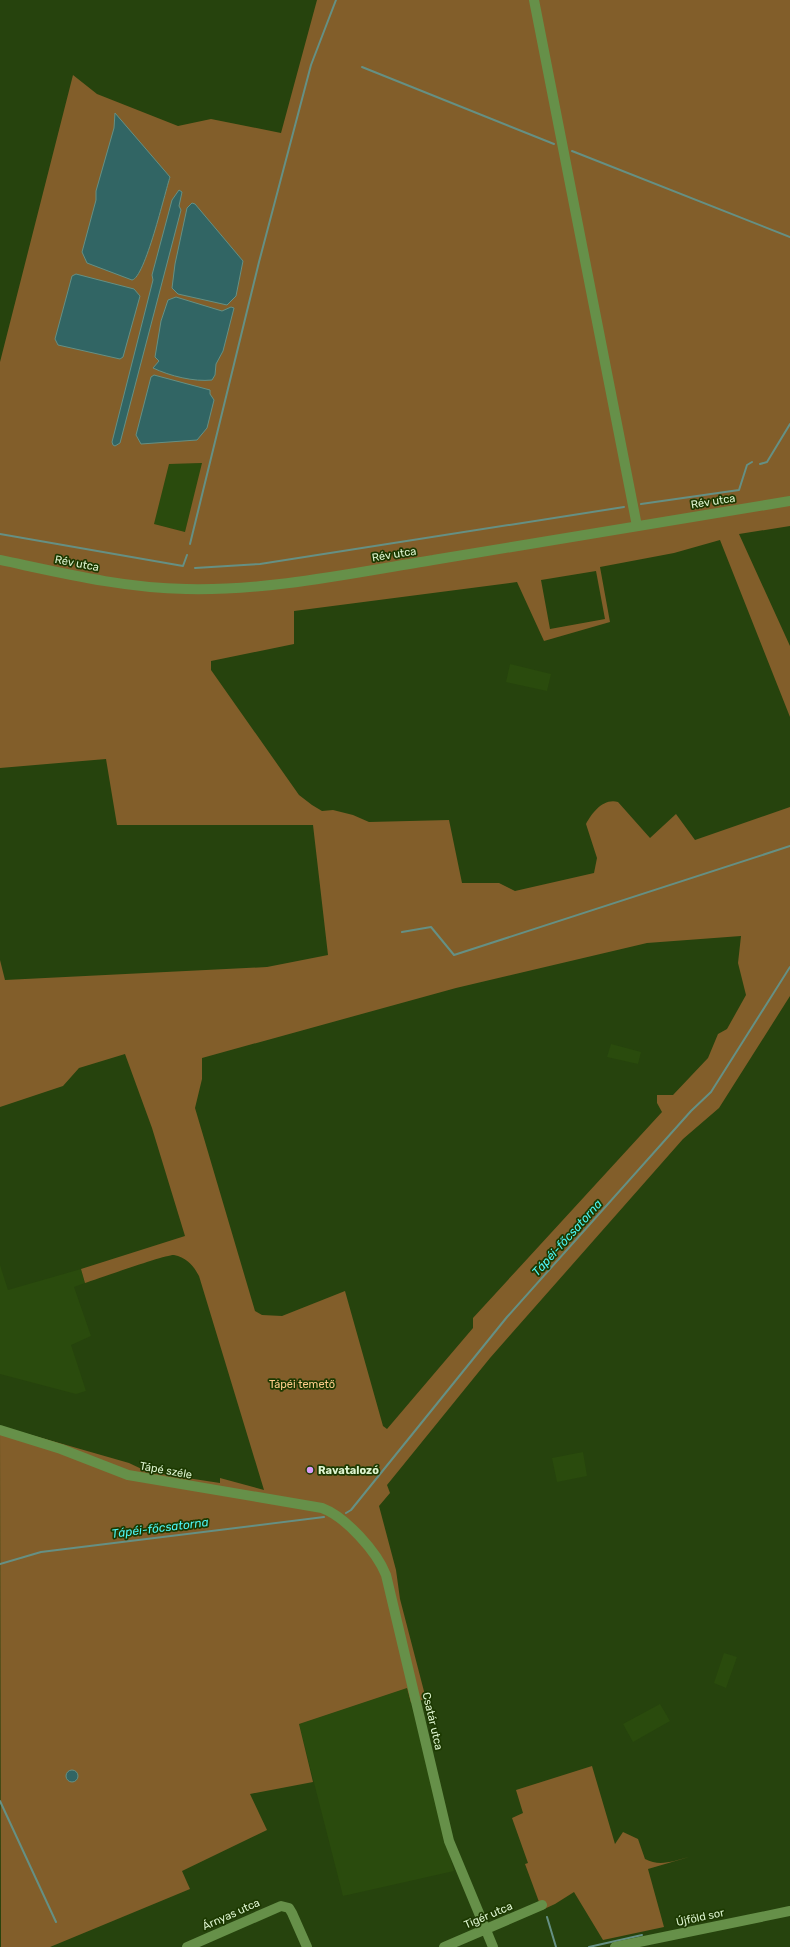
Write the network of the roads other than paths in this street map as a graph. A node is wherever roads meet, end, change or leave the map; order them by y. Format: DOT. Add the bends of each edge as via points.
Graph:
graph roads {
  1 [pos="534,0"];
  2 [pos="790,501"];
  3 [pos="637,526"];
  4 [pos="0,560"];
  5 [pos="0,1430"];
  6 [pos="333,1513"];
  7 [pos="542,1905"];
  8 [pos="790,1911"];
  9 [pos="486,1929"];
  10 [pos="633,1945"];
  11 [pos="187,1947"];
  12 [pos="307,1947"];
  13 [pos="444,1947"];
  14 [pos="493,1947"];
  15 [pos="615,1947"];
  1 -- 3 [label="street"];
  2 -- 3 [label="street, Rév utca"];
  3 -- 4 [label="street, Rév utca" via="377,569 264,586 224,589 133,585"];
  5 -- 6 [label="street, Tápé széle" via="61,1449 128,1475 317,1507"];
  6 -- 9 [label="street, Csatár utca" via="369,1547 386,1575 449,1841"];
  7 -- 9 [label="street, Tigér utca"];
  8 -- 10 [label="street, Újföld sor"];
  9 -- 13 [label="street, Tigér utca"];
  9 -- 14 [label="street, Csatár utca"];
  10 -- 15 [label="street, Újföld sor"];
  11 -- 12 [label="street, Árnyas utca" via="278,1906 286,1907 292,1913"];
}
